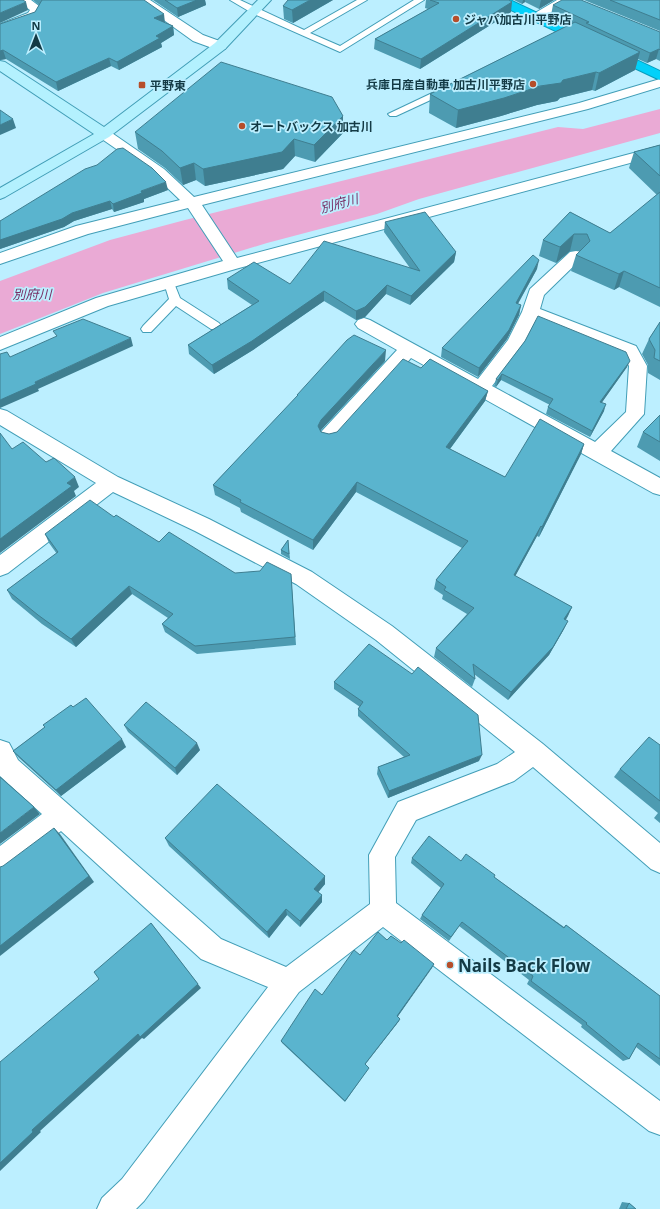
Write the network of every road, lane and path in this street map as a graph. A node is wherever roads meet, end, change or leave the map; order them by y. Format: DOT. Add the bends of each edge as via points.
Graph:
graph roads {
  1 [pos="22,0"];
  2 [pos="142,0"];
  3 [pos="234,0"];
  4 [pos="265,0"];
  5 [pos="363,0"];
  6 [pos="420,0"];
  7 [pos="500,0"];
  8 [pos="571,1"];
  9 [pos="255,11"];
  10 [pos="536,16"];
  11 [pos="0,30"];
  12 [pos="569,32"];
  13 [pos="304,34"];
  14 [pos="555,39"];
  15 [pos="220,46"];
  16 [pos="1,66"];
  17 [pos="660,76"];
  18 [pos="660,83"];
  19 [pos="456,85"];
  20 [pos="393,114"];
  21 [pos="104,134"];
  22 [pos="660,150"];
  23 [pos="0,194"];
  24 [pos="193,204"];
  25 [pos="576,256"];
  26 [pos="0,259"];
  27 [pos="232,261"];
  28 [pos="169,283"];
  29 [pos="174,300"];
  30 [pos="531,312"];
  31 [pos="364,324"];
  32 [pos="215,326"];
  33 [pos="147,328"];
  34 [pos="0,344"];
  35 [pos="410,349"];
  36 [pos="481,388"];
  37 [pos="0,416"];
  38 [pos="329,436"];
  39 [pos="598,452"];
  40 [pos="111,482"];
  41 [pos="660,486"];
  42 [pos="0,567"];
  43 [pos="0,751"];
  44 [pos="534,752"];
  45 [pos="62,814"];
  46 [pos="660,860"];
  47 [pos="0,862"];
  48 [pos="383,910"];
  49 [pos="289,982"];
  50 [pos="660,1120"];
  51 [pos="113,1209"];
  1 -- 11 [label="street" via="37,9 33,16"];
  2 -- 15 [label="street" via="198,38"];
  3 -- 9 [label="lane"];
  4 -- 9 [label="street"];
  5 -- 13 [label="lane"];
  6 -- 13 [label="lane" via="340,49"];
  7 -- 10 [label="highway"];
  8 -- 10 [label="street"];
  9 -- 13 [label="lane"];
  9 -- 15 [label="street"];
  10 -- 12 [label="highway"];
  12 -- 14 [label="lane"];
  12 -- 17 [label="highway"];
  15 -- 21 [label="street"];
  16 -- 21 [label="street"];
  18 -- 24 [label="street" via="583,106"];
  19 -- 20 [label="lane"];
  21 -- 23 [label="street"];
  21 -- 24 [label="street" via="159,172"];
  22 -- 27 [label="street"];
  24 -- 26 [label="street" via="82,230"];
  24 -- 27 [label="street"];
  25 -- 30 [label="street" via="536,293"];
  27 -- 28 [label="street"];
  28 -- 29 [label="lane"];
  28 -- 34 [label="street" via="102,302"];
  29 -- 32 [label="lane"];
  29 -- 33 [label="lane"];
  30 -- 36 [label="street" via="516,343"];
  30 -- 39 [label="street" via="630,350 638,366 634,414"];
  31 -- 35 [label="street"];
  35 -- 36 [label="street"];
  35 -- 38 [label="street"];
  36 -- 39 [label="street"];
  37 -- 40 [label="street"];
  39 -- 41 [label="street"];
  40 -- 42 [label="street"];
  40 -- 44 [label="street" via="202,525 304,578 384,633"];
  43 -- 45 [label="street" via="9,768"];
  44 -- 46 [label="street"];
  44 -- 48 [label="street" via="505,773 407,812 382,855"];
  45 -- 47 [label="street"];
  45 -- 49 [label="street" via="211,949"];
  48 -- 49 [label="street"];
  48 -- 50 [label="street"];
  49 -- 51 [label="street" via="133,1190"];
}
